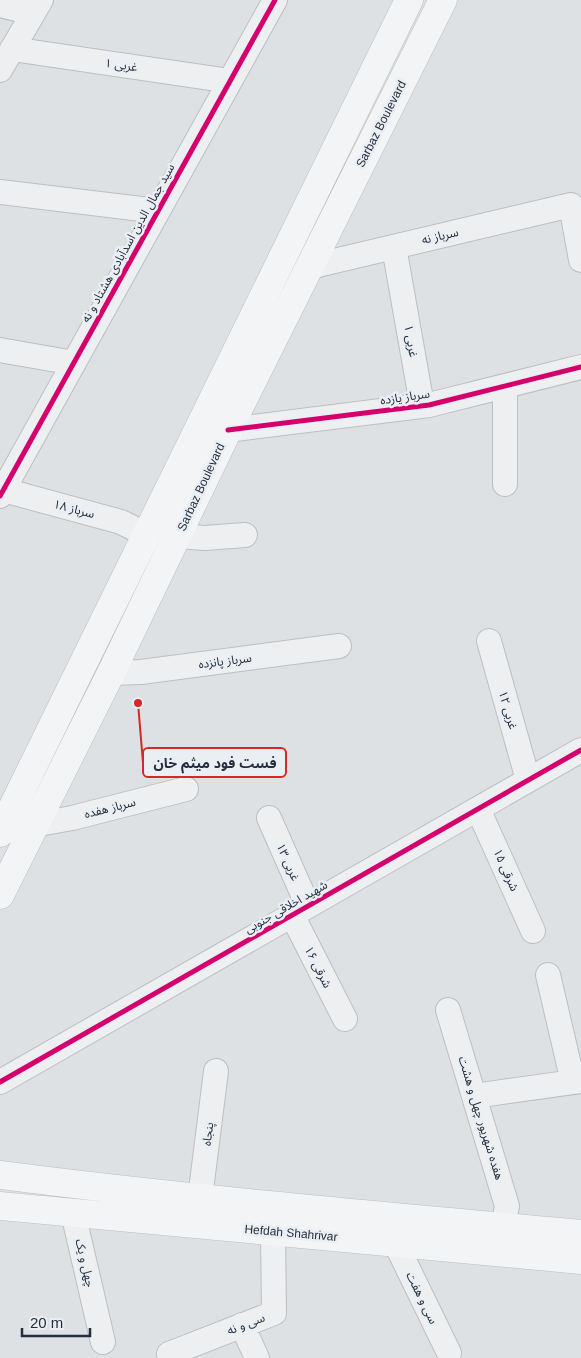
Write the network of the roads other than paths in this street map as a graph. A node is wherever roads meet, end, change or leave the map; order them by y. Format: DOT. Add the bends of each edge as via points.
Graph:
graph roads {
  1 [pos="274,0"];
  2 [pos="409,0"];
  3 [pos="443,0"];
  4 [pos="0,5"];
  5 [pos="37,7"];
  6 [pos="12,49"];
  7 [pos="0,70"];
  8 [pos="230,81"];
  9 [pos="0,192"];
  10 [pos="158,211"];
  11 [pos="394,247"];
  12 [pos="581,260"];
  13 [pos="309,267"];
  14 [pos="0,350"];
  15 [pos="74,363"];
  16 [pos="581,366"];
  17 [pos="505,386"];
  18 [pos="422,406"];
  19 [pos="228,430"];
  20 [pos="505,484"];
  21 [pos="1,492"];
  22 [pos="147,535"];
  23 [pos="245,535"];
  24 [pos="178,536"];
  25 [pos="489,641"];
  26 [pos="339,646"];
  27 [pos="112,673"];
  28 [pos="581,750"];
  29 [pos="528,780"];
  30 [pos="186,790"];
  31 [pos="478,809"];
  32 [pos="269,818"];
  33 [pos="34,825"];
  34 [pos="0,833"];
  35 [pos="0,895"];
  36 [pos="300,911"];
  37 [pos="533,931"];
  38 [pos="548,975"];
  39 [pos="448,1010"];
  40 [pos="345,1019"];
  41 [pos="216,1071"];
  42 [pos="577,1081"];
  43 [pos="0,1082"];
  44 [pos="474,1096"];
  45 [pos="0,1175"];
  46 [pos="200,1198"];
  47 [pos="0,1206"];
  48 [pos="73,1213"];
  49 [pos="503,1227"];
  50 [pos="273,1231"];
  51 [pos="581,1234"];
  52 [pos="395,1242"];
  53 [pos="581,1260"];
  54 [pos="242,1325"];
  55 [pos="103,1342"];
  56 [pos="449,1353"];
  57 [pos="169,1354"];
  58 [pos="258,1358"];
  1 -- 8 [label="street, سید جمال الدین اسدآبادی هشتاد و نه"];
  2 -- 22 [label="main road"];
  3 -- 13 [label="main road, Sarbaz Boulevard"];
  4 -- 5 [label="street"];
  5 -- 6 [label="street"];
  6 -- 7 [label="street"];
  6 -- 8 [label="street, غربی ۱"];
  8 -- 10 [label="street, سید جمال الدین اسدآبادی هشتاد و نه"];
  9 -- 10 [label="street"];
  10 -- 15 [label="street, سید جمال الدین اسدآبادی هشتاد و نه"];
  11 -- 12 [label="street, سرباز نه" via="571,205"];
  11 -- 13 [label="street, سرباز نه"];
  11 -- 18 [label="street, غربی ۱"];
  13 -- 19 [label="main road, Sarbaz Boulevard"];
  14 -- 15 [label="street"];
  15 -- 21 [label="street, سید جمال الدین اسدآبادی هشتاد و نه"];
  16 -- 17 [label="street, سرباز یازده"];
  17 -- 18 [label="street, سرباز یازده"];
  17 -- 20 [label="street"];
  18 -- 19 [label="street, سرباز یازده"];
  19 -- 24 [label="main road, Sarbaz Boulevard"];
  21 -- 22 [label="street, سرباز ۱۸" via="121,522"];
  22 -- 34 [label="main road"];
  23 -- 24 [label="street"];
  24 -- 27 [label="main road, Sarbaz Boulevard"];
  25 -- 29 [label="street, غربی ۱۲"];
  26 -- 27 [label="street, سرباز پانزده"];
  27 -- 33 [label="main road, Sarbaz Boulevard"];
  28 -- 29 [label="street, شهید اخلاقی جنوبی"];
  29 -- 31 [label="street, شهید اخلاقی جنوبی"];
  30 -- 33 [label="street, سرباز هفده"];
  31 -- 36 [label="street, شهید اخلاقی جنوبی"];
  31 -- 37 [label="street, شرقی ۱۵"];
  32 -- 36 [label="street, غربی ۱۳"];
  33 -- 35 [label="main road, Sarbaz Boulevard"];
  36 -- 40 [label="street, شرقی ۱۶"];
  36 -- 43 [label="street, شهید اخلاقی جنوبی"];
  38 -- 42 [label="street"];
  39 -- 44 [label="street, هفده شهریور چهل و هشت"];
  41 -- 46 [label="street, پنجاه"];
  42 -- 44 [label="street"];
  44 -- 49 [label="street, هفده شهریور چهل و هشت" via="507,1206"];
  45 -- 46 [label="main road"];
  46 -- 49 [label="main road"];
  47 -- 48 [label="main road, Hefdah Shahrivar"];
  48 -- 50 [label="main road, Hefdah Shahrivar"];
  48 -- 55 [label="street, چهل و یک"];
  49 -- 51 [label="main road"];
  50 -- 52 [label="main road, Hefdah Shahrivar"];
  50 -- 54 [label="street, سی و نه" via="274,1313"];
  52 -- 53 [label="main road, Hefdah Shahrivar"];
  52 -- 56 [label="street, سی و هفت"];
  54 -- 57 [label="street, سی و نه"];
  54 -- 58 [label="street"];
}
